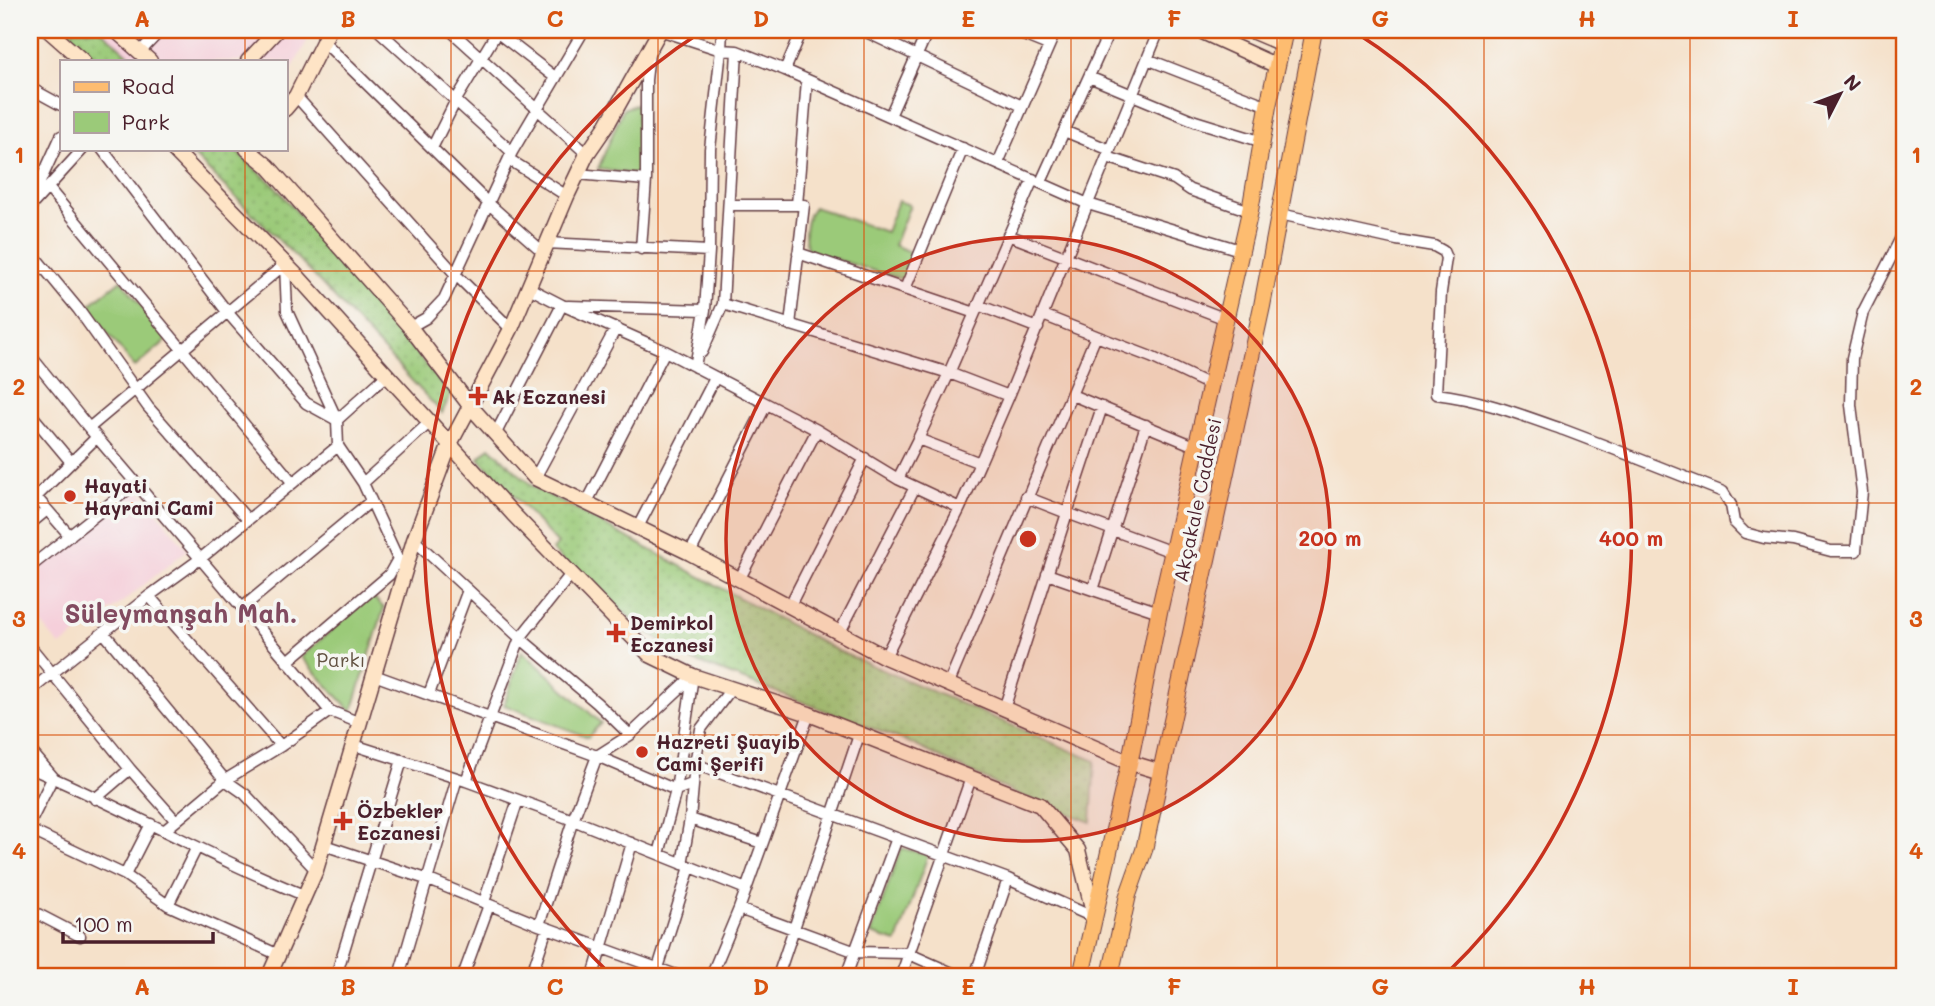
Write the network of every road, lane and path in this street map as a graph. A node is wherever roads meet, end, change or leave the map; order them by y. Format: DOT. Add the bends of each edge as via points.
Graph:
graph roads {
  1 [pos="48,30"];
  2 [pos="115,30"];
  3 [pos="161,30"];
  4 [pos="277,30"];
  5 [pos="378,30"];
  6 [pos="450,30"];
  7 [pos="584,30"];
  8 [pos="660,30"];
  9 [pos="722,30"];
  10 [pos="802,30"];
  11 [pos="862,30"];
  12 [pos="928,30"];
  13 [pos="1011,30"];
  14 [pos="1056,30"];
  15 [pos="1110,30"];
  16 [pos="1159,30"];
  17 [pos="1198,30"];
  18 [pos="1249,30"];
  19 [pos="1314,30"];
  20 [pos="496,31"];
  21 [pos="326,35"];
  22 [pos="1283,37"];
  23 [pos="649,45"];
  24 [pos="1048,45"];
  25 [pos="721,50"];
  26 [pos="737,51"];
  27 [pos="145,56"];
  28 [pos="482,56"];
  29 [pos="917,56"];
  30 [pos="1147,59"];
  31 [pos="82,60"];
  32 [pos="249,60"];
  33 [pos="1277,66"];
  34 [pos="785,69"];
  35 [pos="1089,76"];
  36 [pos="556,78"];
  37 [pos="807,80"];
  38 [pos="30,89"];
  39 [pos="296,96"];
  40 [pos="1132,96"];
  41 [pos="456,100"];
  42 [pos="60,104"];
  43 [pos="1022,106"];
  44 [pos="1268,106"];
  45 [pos="287,107"];
  46 [pos="538,109"];
  47 [pos="890,116"];
  48 [pos="1064,131"];
  49 [pos="60,138"];
  50 [pos="1263,142"];
  51 [pos="432,148"];
  52 [pos="963,148"];
  53 [pos="82,150"];
  54 [pos="103,150"];
  55 [pos="174,150"];
  56 [pos="251,150"];
  57 [pos="587,154"];
  58 [pos="1109,154"];
  59 [pos="511,156"];
  60 [pos="998,163"];
  61 [pos="577,174"];
  62 [pos="646,180"];
  63 [pos="1037,181"];
  64 [pos="49,189"];
  65 [pos="567,196"];
  66 [pos="488,203"];
  67 [pos="1088,204"];
  68 [pos="30,205"];
  69 [pos="729,205"];
  70 [pos="797,205"];
  71 [pos="1250,211"];
  72 [pos="1280,214"];
  73 [pos="1905,230"];
  74 [pos="1008,235"];
  75 [pos="545,247"];
  76 [pos="641,249"];
  77 [pos="1240,250"];
  78 [pos="30,251"];
  79 [pos="709,251"];
  80 [pos="798,253"];
  81 [pos="1066,259"];
  82 [pos="285,264"];
  83 [pos="457,276"];
  84 [pos="528,288"];
  85 [pos="905,289"];
  86 [pos="723,304"];
  87 [pos="562,305"];
  88 [pos="976,309"];
  89 [pos="705,310"];
  90 [pos="228,313"];
  91 [pos="1043,315"];
  92 [pos="1226,319"];
  93 [pos="790,325"];
  94 [pos="410,327"];
  95 [pos="616,328"];
  96 [pos="1038,328"];
  97 [pos="511,329"];
  98 [pos="1096,336"];
  99 [pos="180,350"];
  100 [pos="665,351"];
  101 [pos="30,356"];
  102 [pos="695,367"];
  103 [pos="949,373"];
  104 [pos="387,375"];
  105 [pos="715,378"];
  106 [pos="1210,385"];
  107 [pos="135,389"];
  108 [pos="1072,395"];
  109 [pos="1009,397"];
  110 [pos="766,405"];
  111 [pos="471,407"];
  112 [pos="1102,407"];
  113 [pos="30,413"];
  114 [pos="337,421"];
  115 [pos="430,422"];
  116 [pos="1146,425"];
  117 [pos="89,428"];
  118 [pos="817,430"];
  119 [pos="496,433"];
  120 [pos="97,438"];
  121 [pos="918,439"];
  122 [pos="450,444"];
  123 [pos="338,446"];
  124 [pos="1197,447"];
  125 [pos="866,458"];
  126 [pos="71,462"];
  127 [pos="980,463"];
  128 [pos="535,478"];
  129 [pos="898,479"];
  130 [pos="136,483"];
  131 [pos="293,483"];
  132 [pos="363,483"];
  133 [pos="915,487"];
  134 [pos="33,493"];
  135 [pos="1026,497"];
  136 [pos="371,501"];
  137 [pos="587,502"];
  138 [pos="961,508"];
  139 [pos="47,509"];
  140 [pos="1067,513"];
  141 [pos="248,520"];
  142 [pos="30,524"];
  143 [pos="638,527"];
  144 [pos="1113,530"];
  145 [pos="71,536"];
  146 [pos="414,540"];
  147 [pos="1172,552"];
  148 [pos="690,553"];
  149 [pos="200,559"];
  150 [pos="402,564"];
  151 [pos="30,567"];
  152 [pos="571,574"];
  153 [pos="1047,574"];
  154 [pos="739,580"];
  155 [pos="468,590"];
  156 [pos="1093,590"];
  157 [pos="149,596"];
  158 [pos="789,607"];
  159 [pos="242,608"];
  160 [pos="1159,612"];
  161 [pos="104,633"];
  162 [pos="839,634"];
  163 [pos="520,638"];
  164 [pos="30,646"];
  165 [pos="885,657"];
  166 [pos="287,662"];
  167 [pos="52,675"];
  168 [pos="374,675"];
  169 [pos="693,676"];
  170 [pos="948,685"];
  171 [pos="731,689"];
  172 [pos="30,691"];
  173 [pos="429,694"];
  174 [pos="1004,709"];
  175 [pos="330,710"];
  176 [pos="809,714"];
  177 [pos="490,718"];
  178 [pos="360,723"];
  179 [pos="859,735"];
  180 [pos="630,736"];
  181 [pos="354,745"];
  182 [pos="281,746"];
  183 [pos="30,750"];
  184 [pos="597,756"];
  185 [pos="402,760"];
  186 [pos="1128,762"];
  187 [pos="695,764"];
  188 [pos="30,768"];
  189 [pos="130,769"];
  190 [pos="1161,772"];
  191 [pos="53,778"];
  192 [pos="971,778"];
  193 [pos="462,779"];
  194 [pos="225,780"];
  195 [pos="692,784"];
  196 [pos="676,790"];
  197 [pos="779,795"];
  198 [pos="95,799"];
  199 [pos="518,800"];
  200 [pos="831,815"];
  201 [pos="690,819"];
  202 [pos="573,820"];
  203 [pos="176,821"];
  204 [pos="30,823"];
  205 [pos="151,824"];
  206 [pos="30,830"];
  207 [pos="165,830"];
  208 [pos="897,838"];
  209 [pos="762,843"];
  210 [pos="632,844"];
  211 [pos="324,845"];
  212 [pos="197,847"];
  213 [pos="659,854"];
  214 [pos="943,857"];
  215 [pos="370,862"];
  216 [pos="686,866"];
  217 [pos="316,870"];
  218 [pos="125,875"];
  219 [pos="1008,879"];
  220 [pos="429,880"];
  221 [pos="746,889"];
  222 [pos="306,896"];
  223 [pos="487,903"];
  224 [pos="168,905"];
  225 [pos="739,909"];
  226 [pos="30,910"];
  227 [pos="1095,918"];
  228 [pos="543,926"];
  229 [pos="794,928"];
  230 [pos="80,936"];
  231 [pos="602,947"];
  232 [pos="856,952"];
  233 [pos="907,953"];
  234 [pos="279,955"];
  235 [pos="659,971"];
  236 [pos="269,976"];
  237 [pos="336,976"];
  238 [pos="399,976"];
  239 [pos="463,976"];
  240 [pos="531,976"];
  241 [pos="593,976"];
  242 [pos="679,976"];
  243 [pos="711,976"];
  244 [pos="778,976"];
  245 [pos="846,976"];
  246 [pos="901,976"];
  247 [pos="960,976"];
  248 [pos="975,976"];
  249 [pos="1081,976"];
  250 [pos="1110,976"];
  1 -- 31 [label="main road"];
  2 -- 27 [label="main road"];
  3 -- 27 [label="street"];
  4 -- 32 [label="main road"];
  5 -- 41 [label="street"];
  6 -- 28 [label="street"];
  7 -- 36 [label="street"];
  8 -- 23 [label="main road"];
  8 -- 25 [label="street"];
  9 -- 25 [label="street"];
  10 -- 34 [label="street"];
  11 -- 29 [label="street"];
  12 -- 29 [label="street"];
  13 -- 24 [label="street"];
  14 -- 24 [label="street"];
  15 -- 35 [label="street"];
  16 -- 30 [label="street"];
  17 -- 33 [label="main road"];
  18 -- 22 [label="main road"];
  19 -- 72 [label="main road, Akçakale Caddesi"];
  20 -- 28 [label="street"];
  20 -- 36 [label="street"];
  21 -- 39 [label="main road"];
  21 -- 51 [label="street"];
  22 -- 33 [label="main road, Akçakale Caddesi"];
  23 -- 57 [label="main road"];
  23 -- 62 [label="street"];
  24 -- 43 [label="street"];
  25 -- 26 [label="street"];
  25 -- 79 [label="street" via="710,149"];
  26 -- 34 [label="street"];
  26 -- 69 [label="street"];
  28 -- 41 [label="street"];
  28 -- 46 [label="street"];
  29 -- 43 [label="street"];
  29 -- 47 [label="street"];
  30 -- 40 [label="street"];
  30 -- 44 [label="street"];
  33 -- 44 [label="main road, Akçakale Caddesi"];
  34 -- 37 [label="street"];
  35 -- 40 [label="street"];
  35 -- 48 [label="street"];
  36 -- 46 [label="street"];
  37 -- 47 [label="street"];
  37 -- 70 [label="street"];
  38 -- 42 [label="street"];
  39 -- 45 [label="main road"];
  39 -- 83 [label="street"];
  40 -- 50 [label="street"];
  40 -- 58 [label="street"];
  41 -- 51 [label="street"];
  41 -- 59 [label="street"];
  43 -- 60 [label="street"];
  44 -- 50 [label="main road, Akçakale Caddesi"];
  46 -- 57 [label="street"];
  46 -- 59 [label="street"];
  47 -- 52 [label="street"];
  48 -- 58 [label="street"];
  48 -- 63 [label="street"];
  49 -- 68 [label="street"];
  50 -- 71 [label="main road, Akçakale Caddesi"];
  51 -- 66 [label="street"];
  52 -- 60 [label="street"];
  52 -- 85 [label="street"];
  53 -- 64 [label="street"];
  54 -- 90 [label="street"];
  55 -- 82 [label="main road"];
  56 -- 94 [label="main road"];
  57 -- 61 [label="main road"];
  58 -- 67 [label="street"];
  58 -- 71 [label="street"];
  59 -- 65 [label="street"];
  59 -- 66 [label="street"];
  60 -- 63 [label="street"];
  61 -- 62 [label="street"];
  61 -- 65 [label="main road"];
  62 -- 76 [label="street"];
  63 -- 67 [label="street"];
  63 -- 74 [label="street"];
  64 -- 68 [label="street"];
  64 -- 99 [label="street"];
  65 -- 75 [label="main road"];
  66 -- 75 [label="street"];
  66 -- 83 [label="street"];
  67 -- 77 [label="street"];
  67 -- 81 [label="street"];
  69 -- 70 [label="street"];
  69 -- 86 [label="street"];
  70 -- 80 [label="street" via="804,205"];
  71 -- 77 [label="main road, Akçakale Caddesi"];
  72 -- 73 [label="street" via="1443,251 1436,394 1515,412 1628,454 1723,492 1734,522 1745,533 1831,551 1856,551 1862,492 1851,405 1852,358 1863,312"];
  72 -- 190 [label="main road, Akçakale Caddesi"];
  74 -- 81 [label="street"];
  74 -- 88 [label="street"];
  75 -- 76 [label="street" via="594,244"];
  75 -- 84 [label="main road"];
  76 -- 79 [label="street"];
  77 -- 92 [label="main road, Akçakale Caddesi"];
  78 -- 107 [label="street"];
  79 -- 89 [label="street"];
  80 -- 85 [label="street"];
  80 -- 93 [label="street"];
  81 -- 91 [label="street"];
  81 -- 92 [label="street"];
  82 -- 90 [label="street"];
  82 -- 104 [label="main road"];
  82 -- 114 [label="street" via="287,311"];
  83 -- 94 [label="street" via="444,299"];
  83 -- 97 [label="street"];
  84 -- 87 [label="street"];
  84 -- 97 [label="main road"];
  85 -- 88 [label="street"];
  86 -- 93 [label="street"];
  86 -- 102 [label="street"];
  87 -- 89 [label="street"];
  87 -- 95 [label="street"];
  87 -- 119 [label="street"];
  88 -- 96 [label="street"];
  88 -- 103 [label="street"];
  89 -- 102 [label="street"];
  90 -- 99 [label="street"];
  90 -- 114 [label="street" via="306,403"];
  91 -- 96 [label="street"];
  91 -- 98 [label="street"];
  92 -- 106 [label="main road, Akçakale Caddesi"];
  93 -- 103 [label="street"];
  94 -- 111 [label="main road"];
  95 -- 100 [label="street"];
  95 -- 128 [label="street"];
  96 -- 109 [label="street"];
  97 -- 111 [label="main road"];
  98 -- 106 [label="street"];
  98 -- 108 [label="street"];
  99 -- 107 [label="street"];
  99 -- 131 [label="street"];
  100 -- 102 [label="street"];
  100 -- 137 [label="street"];
  101 -- 117 [label="street"];
  102 -- 105 [label="street"];
  103 -- 109 [label="street"];
  103 -- 121 [label="street"];
  104 -- 114 [label="street"];
  104 -- 115 [label="main road"];
  105 -- 110 [label="street"];
  105 -- 143 [label="street"];
  106 -- 124 [label="main road, Akçakale Caddesi"];
  107 -- 117 [label="street"];
  107 -- 141 [label="street"];
  108 -- 112 [label="street"];
  108 -- 135 [label="street"];
  109 -- 127 [label="street"];
  110 -- 118 [label="street"];
  110 -- 148 [label="street"];
  111 -- 119 [label="main road"];
  111 -- 122 [label="main road"];
  112 -- 116 [label="street"];
  112 -- 140 [label="street"];
  113 -- 126 [label="street"];
  114 -- 123 [label="street"];
  115 -- 122 [label="main road"];
  115 -- 132 [label="street"];
  116 -- 124 [label="street"];
  116 -- 144 [label="street"];
  117 -- 120 [label="street"];
  118 -- 125 [label="street"];
  118 -- 154 [label="street"];
  119 -- 128 [label="main road"];
  120 -- 126 [label="street"];
  120 -- 130 [label="street"];
  121 -- 127 [label="street"];
  121 -- 129 [label="street"];
  122 -- 146 [label="main road"];
  122 -- 152 [label="main road"];
  123 -- 131 [label="street"];
  123 -- 132 [label="street"];
  124 -- 147 [label="main road, Akçakale Caddesi"];
  125 -- 129 [label="street"];
  125 -- 158 [label="street"];
  126 -- 134 [label="street"];
  127 -- 138 [label="street"];
  128 -- 137 [label="main road"];
  129 -- 133 [label="street"];
  130 -- 145 [label="street"];
  130 -- 149 [label="street"];
  131 -- 141 [label="street"];
  132 -- 136 [label="street"];
  133 -- 138 [label="street"];
  133 -- 162 [label="street"];
  134 -- 139 [label="street"];
  135 -- 140 [label="street"];
  135 -- 170 [label="street"];
  136 -- 150 [label="street"];
  136 -- 159 [label="street"];
  137 -- 143 [label="main road"];
  138 -- 165 [label="street"];
  139 -- 142 [label="street"];
  139 -- 145 [label="street"];
  140 -- 144 [label="street"];
  140 -- 153 [label="street"];
  141 -- 149 [label="street"];
  143 -- 148 [label="main road"];
  144 -- 147 [label="street"];
  144 -- 156 [label="street"];
  145 -- 151 [label="street"];
  146 -- 150 [label="main road"];
  146 -- 155 [label="street"];
  147 -- 160 [label="main road, Akçakale Caddesi"];
  148 -- 154 [label="main road"];
  149 -- 157 [label="street"];
  149 -- 159 [label="street"];
  150 -- 166 [label="street"];
  150 -- 168 [label="main road"];
  152 -- 163 [label="street"];
  152 -- 169 [label="main road" via="650,655"];
  153 -- 156 [label="street"];
  153 -- 174 [label="street"];
  154 -- 158 [label="main road"];
  155 -- 163 [label="street"];
  155 -- 173 [label="street"];
  156 -- 160 [label="street"];
  157 -- 161 [label="street"];
  157 -- 182 [label="street"];
  158 -- 162 [label="main road"];
  159 -- 166 [label="street"];
  160 -- 186 [label="main road, Akçakale Caddesi"];
  161 -- 167 [label="street"];
  161 -- 194 [label="street"];
  162 -- 165 [label="main road"];
  163 -- 177 [label="street"];
  163 -- 180 [label="street"];
  164 -- 167 [label="street"];
  165 -- 170 [label="main road"];
  166 -- 175 [label="street"];
  167 -- 172 [label="street"];
  167 -- 189 [label="street"];
  168 -- 173 [label="street"];
  168 -- 178 [label="main road"];
  169 -- 171 [label="main road"];
  169 -- 180 [label="street"];
  169 -- 196 [label="street"];
  170 -- 174 [label="main road"];
  171 -- 176 [label="main road"];
  171 -- 187 [label="street" via="701,729"];
  173 -- 177 [label="street"];
  174 -- 186 [label="main road"];
  175 -- 178 [label="street"];
  175 -- 182 [label="street"];
  176 -- 179 [label="main road"];
  176 -- 197 [label="street"];
  177 -- 184 [label="street"];
  177 -- 193 [label="street"];
  178 -- 181 [label="main road"];
  179 -- 192 [label="main road"];
  179 -- 200 [label="street"];
  180 -- 184 [label="street"];
  181 -- 185 [label="street"];
  181 -- 211 [label="main road"];
  182 -- 194 [label="street"];
  183 -- 191 [label="street"];
  184 -- 196 [label="street"];
  184 -- 202 [label="street"];
  185 -- 193 [label="street"];
  185 -- 215 [label="street"];
  186 -- 190 [label="main road"];
  186 -- 227 [label="main road, Akçakale Caddesi"];
  187 -- 195 [label="street"];
  187 -- 197 [label="street"];
  188 -- 191 [label="street"];
  189 -- 198 [label="street"];
  189 -- 203 [label="street"];
  190 -- 250 [label="main road, Akçakale Caddesi"];
  191 -- 198 [label="street"];
  191 -- 204 [label="street"];
  192 -- 214 [label="street"];
  192 -- 227 [label="main road" via="1040,805 1078,850"];
  193 -- 199 [label="street"];
  193 -- 220 [label="street"];
  194 -- 203 [label="street"];
  194 -- 217 [label="street" via="246,794"];
  195 -- 196 [label="street"];
  195 -- 201 [label="street"];
  196 -- 213 [label="street"];
  197 -- 200 [label="street"];
  197 -- 209 [label="street"];
  198 -- 205 [label="street"];
  199 -- 202 [label="street"];
  199 -- 223 [label="street"];
  200 -- 208 [label="street"];
  200 -- 229 [label="street"];
  201 -- 209 [label="street"];
  201 -- 216 [label="street"];
  202 -- 210 [label="street"];
  202 -- 228 [label="street"];
  203 -- 207 [label="street"];
  205 -- 207 [label="street"];
  205 -- 218 [label="street"];
  206 -- 218 [label="street"];
  207 -- 212 [label="street"];
  208 -- 214 [label="street"];
  208 -- 232 [label="street"];
  209 -- 221 [label="street"];
  210 -- 213 [label="street"];
  210 -- 231 [label="street"];
  211 -- 215 [label="street"];
  211 -- 217 [label="main road"];
  212 -- 222 [label="street"];
  212 -- 224 [label="street"];
  213 -- 216 [label="street"];
  214 -- 219 [label="street"];
  214 -- 233 [label="street"];
  215 -- 220 [label="street"];
  215 -- 237 [label="street"];
  216 -- 221 [label="street"];
  216 -- 235 [label="street"];
  217 -- 222 [label="main road"];
  218 -- 224 [label="street"];
  219 -- 227 [label="street"];
  219 -- 248 [label="street"];
  220 -- 223 [label="street"];
  220 -- 238 [label="street"];
  221 -- 225 [label="street"];
  222 -- 234 [label="main road"];
  223 -- 228 [label="street"];
  223 -- 239 [label="street"];
  224 -- 234 [label="street"];
  225 -- 229 [label="street"];
  225 -- 243 [label="street"];
  226 -- 230 [label="street"];
  227 -- 249 [label="main road, Akçakale Caddesi"];
  228 -- 231 [label="street"];
  228 -- 240 [label="street"];
  229 -- 232 [label="street"];
  229 -- 244 [label="street"];
  231 -- 235 [label="street"];
  231 -- 241 [label="street"];
  232 -- 233 [label="street"];
  232 -- 245 [label="street"];
  233 -- 246 [label="street"];
  233 -- 247 [label="street"];
  234 -- 236 [label="main road"];
  235 -- 242 [label="street"];
}
